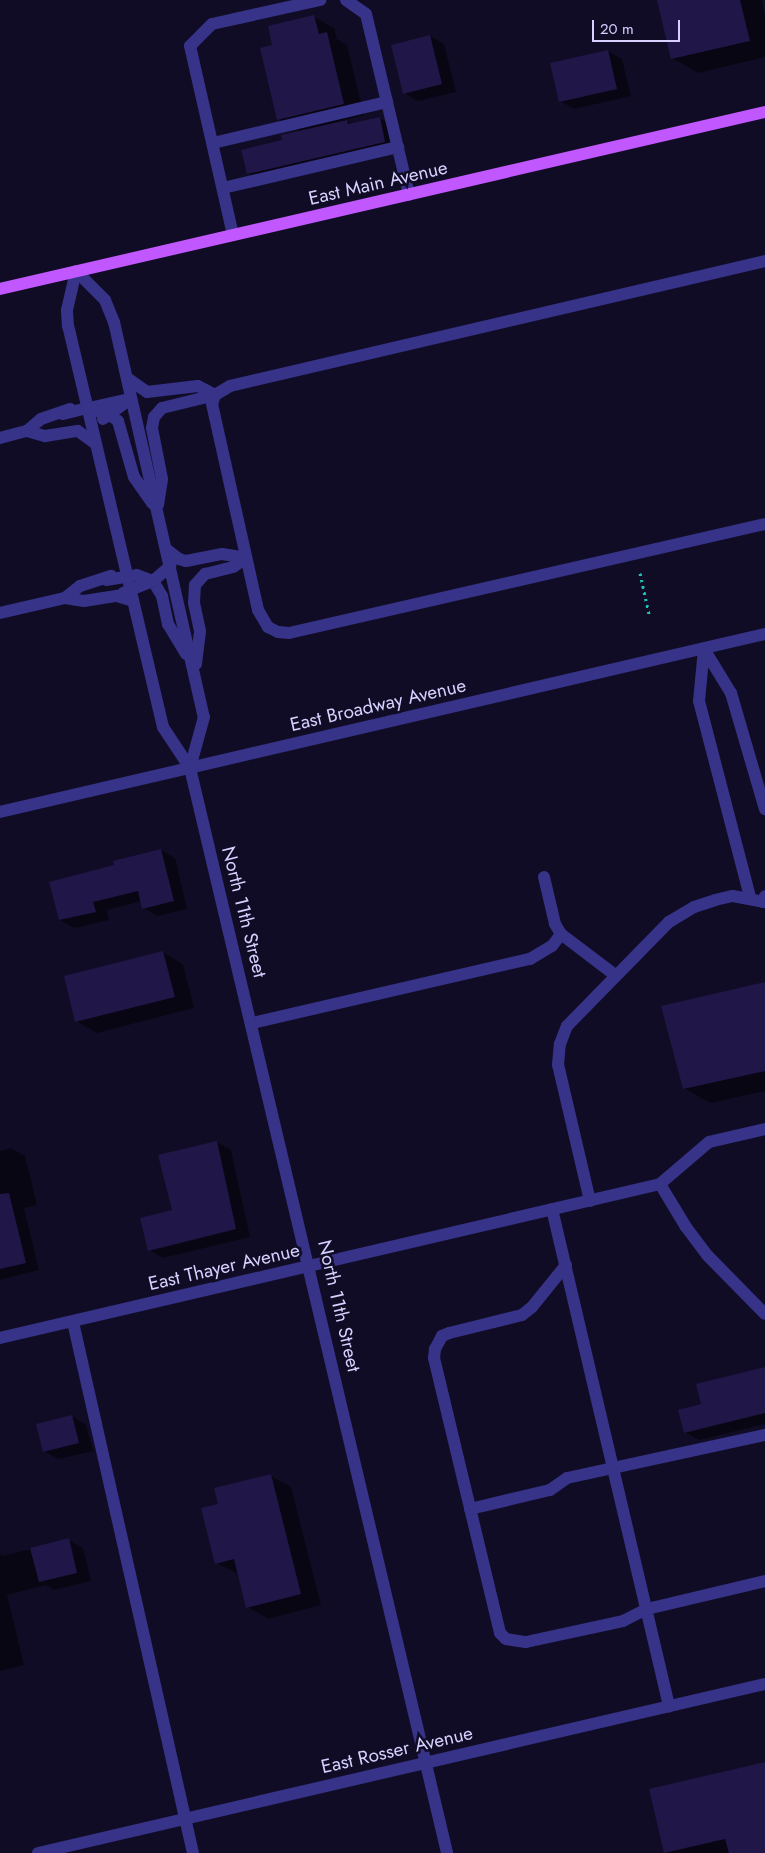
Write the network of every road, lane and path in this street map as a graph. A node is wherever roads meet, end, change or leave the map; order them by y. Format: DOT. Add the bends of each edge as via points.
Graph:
graph roads {
  1 [pos="320,0"];
  2 [pos="346,0"];
  3 [pos="387,102"];
  4 [pos="765,112"];
  5 [pos="307,121"];
  6 [pos="271,129"];
  7 [pos="310,134"];
  8 [pos="274,142"];
  9 [pos="213,143"];
  10 [pos="398,147"];
  11 [pos="223,188"];
  12 [pos="409,195"];
  13 [pos="233,235"];
  14 [pos="765,261"];
  15 [pos="76,272"];
  16 [pos="0,289"];
  17 [pos="127,378"];
  18 [pos="83,388"];
  19 [pos="155,393"];
  20 [pos="215,395"];
  21 [pos="131,399"];
  22 [pos="87,408"];
  23 [pos="63,414"];
  24 [pos="110,415"];
  25 [pos="91,425"];
  26 [pos="68,430"];
  27 [pos="27,431"];
  28 [pos="0,438"];
  29 [pos="96,444"];
  30 [pos="157,510"];
  31 [pos="765,524"];
  32 [pos="166,548"];
  33 [pos="246,558"];
  34 [pos="123,559"];
  35 [pos="193,561"];
  36 [pos="170,566"];
  37 [pos="640,573"];
  38 [pos="126,575"];
  39 [pos="106,580"];
  40 [pos="153,580"];
  41 [pos="131,596"];
  42 [pos="65,598"];
  43 [pos="0,613"];
  44 [pos="648,614"];
  45 [pos="765,634"];
  46 [pos="704,649"];
  47 [pos="195,674"];
  48 [pos="190,768"];
  49 [pos="765,809"];
  50 [pos="0,812"];
  51 [pos="544,877"];
  52 [pos="765,896"];
  53 [pos="750,897"];
  54 [pos="561,934"];
  55 [pos="615,975"];
  56 [pos="252,1023"];
  57 [pos="765,1129"];
  58 [pos="660,1184"];
  59 [pos="590,1200"];
  60 [pos="552,1209"];
  61 [pos="566,1265"];
  62 [pos="310,1266"];
  63 [pos="765,1314"];
  64 [pos="73,1322"];
  65 [pos="0,1338"];
  66 [pos="765,1435"];
  67 [pos="615,1469"];
  68 [pos="470,1509"];
  69 [pos="765,1581"];
  70 [pos="647,1609"];
  71 [pos="765,1684"];
  72 [pos="669,1706"];
  73 [pos="426,1763"];
  74 [pos="186,1819"];
  75 [pos="38,1853"];
  76 [pos="193,1853"];
  77 [pos="447,1853"];
  1 -- 9 [label="street" via="212,24 190,46"];
  2 -- 3 [label="street" via="366,14"];
  3 -- 5 [label="street" via="347,118"];
  3 -- 10 [label="street"];
  4 -- 12 [label="main road, East Main Avenue"];
  5 -- 6 [label="street"];
  5 -- 7 [label="street"];
  6 -- 8 [label="street"];
  6 -- 9 [label="street"];
  9 -- 11 [label="street"];
  10 -- 11 [label="street"];
  10 -- 12 [label="street"];
  11 -- 13 [label="street"];
  12 -- 13 [label="main road, East Main Avenue"];
  13 -- 15 [label="main road, East Main Avenue"];
  14 -- 20 [label="street" via="230,386"];
  15 -- 16 [label="main road, East Main Avenue"];
  15 -- 17 [label="street" via="105,300"];
  15 -- 18 [label="street" via="67,310"];
  17 -- 19 [label="street" via="139,390"];
  17 -- 21 [label="street"];
  18 -- 22 [label="street"];
  18 -- 23 [label="street" via="78,400"];
  19 -- 20 [label="street" via="198,386"];
  19 -- 21 [label="street"];
  20 -- 30 [label="street" via="162,408 154,417 152,428 162,479"];
  20 -- 33 [label="street" via="212,414"];
  21 -- 22 [label="street"];
  21 -- 24 [label="street"];
  21 -- 30 [label="street"];
  22 -- 23 [label="street"];
  22 -- 24 [label="street"];
  22 -- 25 [label="street"];
  23 -- 27 [label="street" via="41,419"];
  24 -- 25 [label="street"];
  24 -- 30 [label="street" via="123,432 134,476"];
  25 -- 26 [label="street"];
  25 -- 29 [label="street"];
  26 -- 27 [label="street" via="45,436"];
  26 -- 29 [label="street" via="78,431"];
  27 -- 28 [label="street"];
  29 -- 34 [label="street"];
  30 -- 32 [label="street"];
  31 -- 33 [label="street" via="289,633 278,632 262,620"];
  32 -- 35 [label="street" via="179,559"];
  32 -- 36 [label="street"];
  33 -- 35 [label="street" via="222,554"];
  33 -- 47 [label="street" via="233,567 205,574 195,585 194,603 200,631"];
  34 -- 38 [label="street"];
  34 -- 39 [label="street"];
  35 -- 36 [label="street"];
  36 -- 38 [label="street"];
  36 -- 40 [label="street"];
  36 -- 47 [label="street"];
  37 -- 44 [label="path"];
  38 -- 39 [label="street"];
  38 -- 40 [label="street"];
  38 -- 41 [label="street"];
  39 -- 42 [label="street" via="80,586"];
  40 -- 41 [label="street"];
  40 -- 47 [label="street" via="162,596 168,624"];
  41 -- 42 [label="street" via="84,601"];
  41 -- 48 [label="street" via="163,727"];
  42 -- 43 [label="street"];
  45 -- 46 [label="street, East Broadway Avenue"];
  46 -- 48 [label="street, East Broadway Avenue"];
  46 -- 49 [label="street" via="731,693"];
  46 -- 53 [label="street" via="698,701"];
  47 -- 48 [label="street" via="204,717"];
  48 -- 50 [label="street, East Broadway Avenue"];
  48 -- 56 [label="street, North 11th Street"];
  51 -- 54 [label="street" via="555,924"];
  52 -- 53 [label="street" via="763,902"];
  53 -- 55 [label="street" via="733,896 694,907 669,922"];
  54 -- 55 [label="street"];
  54 -- 56 [label="street" via="552,946 530,959"];
  55 -- 59 [label="street" via="574,1018 560,1044 558,1065"];
  56 -- 62 [label="street, North 11th Street"];
  57 -- 58 [label="street" via="709,1142"];
  58 -- 59 [label="street, East Thayer Avenue"];
  58 -- 63 [label="street" via="708,1256"];
  59 -- 60 [label="street, East Thayer Avenue"];
  60 -- 61 [label="street"];
  60 -- 62 [label="street, East Thayer Avenue"];
  61 -- 67 [label="street"];
  61 -- 68 [label="street" via="522,1315 449,1333 438,1342 434,1358"];
  62 -- 64 [label="street, East Thayer Avenue"];
  62 -- 73 [label="street, North 11th Street"];
  64 -- 65 [label="street, East Thayer Avenue"];
  64 -- 74 [label="street"];
  66 -- 67 [label="street"];
  67 -- 68 [label="street" via="567,1478 550,1490"];
  67 -- 70 [label="street"];
  68 -- 70 [label="street" via="496,1624 506,1639 515,1642 535,1640 623,1621"];
  69 -- 70 [label="street"];
  70 -- 72 [label="street"];
  71 -- 72 [label="street, East Rosser Avenue"];
  72 -- 73 [label="street, East Rosser Avenue"];
  73 -- 74 [label="street, East Rosser Avenue"];
  73 -- 77 [label="street, North 11th Street"];
  74 -- 75 [label="street, East Rosser Avenue"];
  74 -- 76 [label="street"];
}
